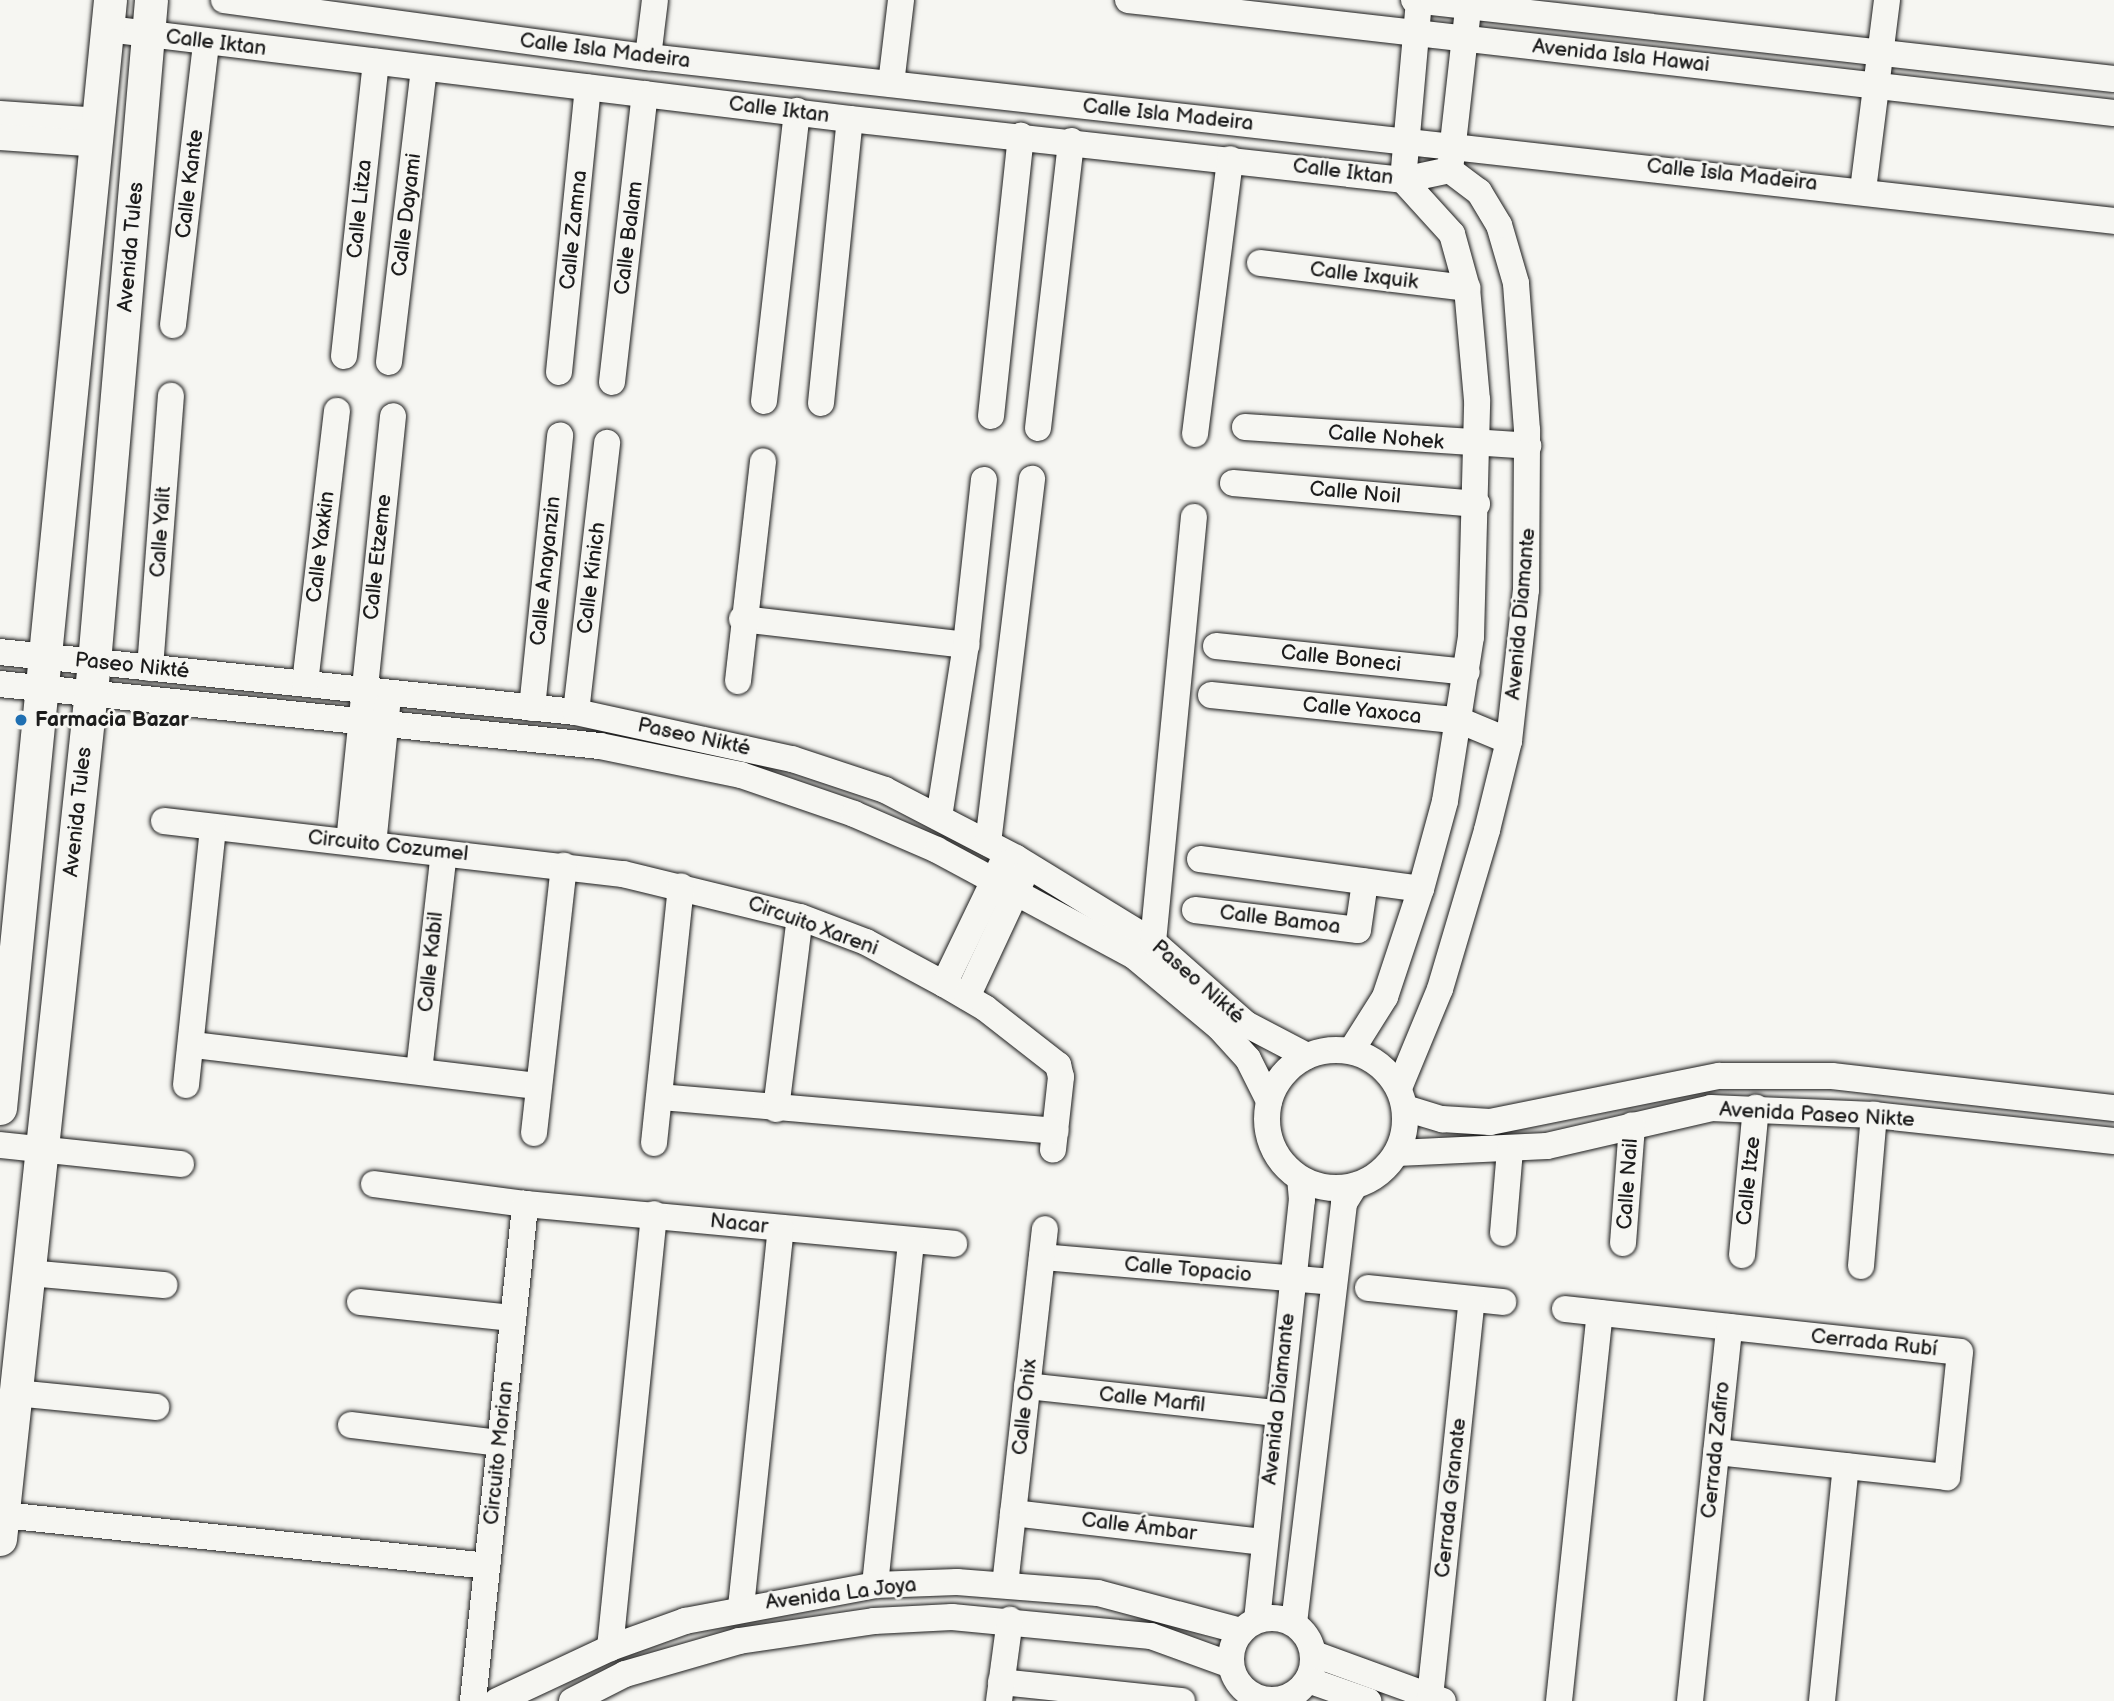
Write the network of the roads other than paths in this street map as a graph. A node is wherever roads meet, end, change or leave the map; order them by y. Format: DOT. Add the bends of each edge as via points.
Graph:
graph roads {
  1 [pos="151,0"];
  2 [pos="224,0"];
  3 [pos="655,0"];
  4 [pos="901,0"];
  5 [pos="1128,0"];
  6 [pos="1417,0"];
  7 [pos="1887,0"];
  8 [pos="1468,3"];
  9 [pos="109,15"];
  10 [pos="1416,33"];
  11 [pos="150,35"];
  12 [pos="1464,39"];
  13 [pos="206,43"];
  14 [pos="1881,53"];
  15 [pos="648,57"];
  16 [pos="376,62"];
  17 [pos="424,68"];
  18 [pos="2114,79"];
  19 [pos="891,84"];
  20 [pos="1879,85"];
  21 [pos="588,87"];
  22 [pos="645,94"];
  23 [pos="797,111"];
  24 [pos="2114,113"];
  25 [pos="0,114"];
  26 [pos="850,119"];
  27 [pos="100,132"];
  28 [pos="1021,136"];
  29 [pos="0,137"];
  30 [pos="1071,141"];
  31 [pos="1405,142"];
  32 [pos="1451,158"];
  33 [pos="1230,159"];
  34 [pos="1403,180"];
  35 [pos="1863,190"];
  36 [pos="2114,221"];
  37 [pos="1260,263"];
  38 [pos="1467,288"];
  39 [pos="173,325"];
  40 [pos="344,356"];
  41 [pos="389,362"];
  42 [pos="559,372"];
  43 [pos="612,382"];
  44 [pos="171,396"];
  45 [pos="764,401"];
  46 [pos="821,402"];
  47 [pos="337,411"];
  48 [pos="393,416"];
  49 [pos="991,416"];
  50 [pos="1244,427"];
  51 [pos="1038,428"];
  52 [pos="1195,434"];
  53 [pos="559,435"];
  54 [pos="607,443"];
  55 [pos="1477,446"];
  56 [pos="1528,446"];
  57 [pos="763,461"];
  58 [pos="1032,479"];
  59 [pos="984,480"];
  60 [pos="1233,484"];
  61 [pos="1477,503"];
  62 [pos="1194,517"];
  63 [pos="742,619"];
  64 [pos="966,645"];
  65 [pos="1216,646"];
  66 [pos="0,652"];
  67 [pos="367,662"];
  68 [pos="150,668"];
  69 [pos="43,672"];
  70 [pos="1467,672"];
  71 [pos="93,677"];
  72 [pos="738,681"];
  73 [pos="305,683"];
  74 [pos="0,684"];
  75 [pos="362,690"];
  76 [pos="388,692"];
  77 [pos="1211,695"];
  78 [pos="532,708"];
  79 [pos="576,712"];
  80 [pos="375,721"];
  81 [pos="1461,721"];
  82 [pos="1509,741"];
  83 [pos="939,817"];
  84 [pos="164,821"];
  85 [pos="213,827"];
  86 [pos="361,843"];
  87 [pos="444,853"];
  88 [pos="1008,854"];
  89 [pos="1200,859"];
  90 [pos="564,866"];
  91 [pos="1366,882"];
  92 [pos="1006,884"];
  93 [pos="681,886"];
  94 [pos="1421,889"];
  95 [pos="1195,910"];
  96 [pos="800,917"];
  97 [pos="1153,942"];
  98 [pos="944,984"];
  99 [pos="967,997"];
  100 [pos="193,1045"];
  101 [pos="1351,1051"];
  102 [pos="1307,1056"];
  103 [pos="419,1071"];
  104 [pos="186,1085"];
  105 [pos="540,1086"];
  106 [pos="660,1097"];
  107 [pos="1402,1098"];
  108 [pos="1269,1101"];
  109 [pos="0,1108"];
  110 [pos="1756,1108"];
  111 [pos="2114,1108"];
  112 [pos="776,1109"];
  113 [pos="1874,1115"];
  114 [pos="1632,1125"];
  115 [pos="534,1133"];
  116 [pos="2114,1141"];
  117 [pos="654,1143"];
  118 [pos="0,1145"];
  119 [pos="1510,1149"];
  120 [pos="42,1150"];
  121 [pos="1397,1153"];
  122 [pos="181,1164"];
  123 [pos="1300,1178"];
  124 [pos="374,1184"];
  125 [pos="1354,1186"];
  126 [pos="525,1204"];
  127 [pos="654,1214"];
  128 [pos="781,1229"];
  129 [pos="1045,1229"];
  130 [pos="1503,1233"];
  131 [pos="911,1241"];
  132 [pos="1623,1243"];
  133 [pos="954,1244"];
  134 [pos="1742,1255"];
  135 [pos="1042,1257"];
  136 [pos="1861,1266"];
  137 [pos="29,1273"];
  138 [pos="1292,1279"];
  139 [pos="1334,1282"];
  140 [pos="164,1285"];
  141 [pos="1368,1287"];
  142 [pos="1472,1300"];
  143 [pos="360,1302"];
  144 [pos="1503,1302"];
  145 [pos="1565,1309"];
  146 [pos="1600,1313"];
  147 [pos="513,1318"];
  148 [pos="1729,1327"];
  149 [pos="1027,1386"];
  150 [pos="16,1393"];
  151 [pos="156,1407"];
  152 [pos="1276,1413"];
  153 [pos="351,1425"];
  154 [pos="500,1443"];
  155 [pos="1716,1452"];
  156 [pos="1846,1466"];
  157 [pos="1013,1513"];
  158 [pos="1,1527"];
  159 [pos="1264,1542"];
  160 [pos="487,1566"];
  161 [pos="1005,1585"];
  162 [pos="875,1586"];
  163 [pos="741,1608"];
  164 [pos="1010,1620"];
  165 [pos="1294,1623"];
  166 [pos="1249,1626"];
  167 [pos="610,1648"];
  168 [pos="1314,1654"];
  169 [pos="1231,1665"];
  170 [pos="556,1674"];
  171 [pos="1308,1680"];
  172 [pos="1000,1692"];
  173 [pos="1244,1696"];
  174 [pos="1436,1699"];
  175 [pos="1286,1700"];
  176 [pos="473,1701"];
  177 [pos="497,1701"];
  178 [pos="561,1701"];
  179 [pos="572,1701"];
  180 [pos="1182,1701"];
  181 [pos="1368,1701"];
  182 [pos="1559,1701"];
  183 [pos="1690,1701"];
  184 [pos="1822,1701"];
  1 -- 11 [label="main road, Avenida Tules"];
  2 -- 15 [label="street, Calle Isla Madeira"];
  3 -- 15 [label="street"];
  4 -- 19 [label="street"];
  5 -- 10 [label="street, Avenida Isla Hawai"];
  6 -- 8 [label="street, Avenida Isla Hawai"];
  6 -- 10 [label="street"];
  7 -- 14 [label="street"];
  8 -- 12 [label="street"];
  8 -- 14 [label="street, Avenida Isla Hawai"];
  9 -- 11 [label="street, Calle Iktan"];
  9 -- 27 [label="main road, Avenida Tules"];
  10 -- 12 [label="street, Avenida Isla Hawai"];
  10 -- 31 [label="street"];
  11 -- 13 [label="street, Calle Iktan"];
  11 -- 71 [label="main road, Avenida Tules"];
  12 -- 20 [label="street, Avenida Isla Hawai"];
  12 -- 32 [label="street"];
  13 -- 16 [label="street, Calle Iktan"];
  13 -- 39 [label="street, Calle Kante"];
  14 -- 18 [label="street, Avenida Isla Hawai"];
  14 -- 20 [label="street"];
  15 -- 19 [label="street, Calle Isla Madeira"];
  16 -- 17 [label="street, Calle Iktan"];
  16 -- 40 [label="street, Calle Litza"];
  17 -- 21 [label="street, Calle Iktan"];
  17 -- 41 [label="street, Calle Dayami"];
  19 -- 31 [label="street, Calle Isla Madeira"];
  20 -- 24 [label="street, Avenida Isla Hawai"];
  20 -- 35 [label="street"];
  21 -- 22 [label="street, Calle Iktan"];
  21 -- 42 [label="street, Calle Zamna"];
  22 -- 23 [label="street, Calle Iktan"];
  22 -- 43 [label="street, Calle Balam"];
  23 -- 26 [label="street, Calle Iktan"];
  23 -- 45 [label="street"];
  25 -- 27 [label="street"];
  26 -- 28 [label="street, Calle Iktan"];
  26 -- 46 [label="street"];
  27 -- 29 [label="street"];
  27 -- 69 [label="main road, Avenida Tules"];
  28 -- 30 [label="street, Calle Iktan"];
  28 -- 49 [label="street"];
  30 -- 33 [label="street, Calle Iktan"];
  30 -- 51 [label="street"];
  31 -- 32 [label="street, Calle Isla Madeira"];
  31 -- 34 [label="street"];
  32 -- 34 [label="street, Calle Iktan"];
  32 -- 35 [label="street, Calle Isla Madeira"];
  32 -- 56 [label="street, Avenida Diamante" via="1499,225 1516,283"];
  33 -- 34 [label="street, Calle Iktan"];
  33 -- 52 [label="street"];
  34 -- 38 [label="street" via="1452,234"];
  35 -- 36 [label="street, Calle Isla Madeira"];
  37 -- 38 [label="street, Calle Ixquik"];
  38 -- 55 [label="street"];
  44 -- 68 [label="street, Calle Yalit"];
  47 -- 73 [label="street, Calle Yaxkin"];
  48 -- 67 [label="street, Calle Etzeme"];
  50 -- 55 [label="street, Calle Nohek"];
  53 -- 78 [label="street, Calle Anayanzin"];
  54 -- 79 [label="street, Calle Kinich"];
  55 -- 56 [label="street, Calle Nohek"];
  55 -- 61 [label="street"];
  56 -- 82 [label="street, Avenida Diamante" via="1526,590"];
  57 -- 63 [label="street"];
  58 -- 88 [label="street"];
  59 -- 64 [label="street"];
  60 -- 61 [label="street, Calle Noil"];
  61 -- 70 [label="street"];
  62 -- 97 [label="street"];
  63 -- 64 [label="street"];
  63 -- 72 [label="street"];
  64 -- 83 [label="street"];
  65 -- 70 [label="street, Calle Boneci"];
  66 -- 69 [label="street, Paseo Nikté"];
  67 -- 75 [label="street, Calle Etzeme"];
  67 -- 76 [label="street"];
  68 -- 71 [label="street, Paseo Nikté"];
  68 -- 73 [label="street, Paseo Nikté"];
  69 -- 71 [label="street, Paseo Nikté"];
  69 -- 74 [label="street, Paseo Nikté"];
  69 -- 109 [label="main road, Avenida Tules"];
  70 -- 81 [label="street"];
  71 -- 80 [label="street, Paseo Nikté"];
  71 -- 120 [label="main road, Avenida Tules"];
  73 -- 75 [label="street, Paseo Nikté"];
  75 -- 76 [label="street, Paseo Nikté"];
  75 -- 80 [label="street, Calle Etzeme"];
  76 -- 78 [label="street, Paseo Nikté"];
  76 -- 80 [label="street"];
  77 -- 81 [label="street, Calle Yaxoca"];
  78 -- 79 [label="street, Paseo Nikté"];
  79 -- 83 [label="street, Paseo Nikté" via="792,760 885,790"];
  80 -- 86 [label="street"];
  80 -- 92 [label="street, Paseo Nikté" via="600,746 740,775 855,814"];
  81 -- 82 [label="street, Calle Yaxoca"];
  81 -- 94 [label="street"];
  82 -- 107 [label="street, Avenida Diamante" via="1464,917"];
  83 -- 88 [label="street, Paseo Nikté"];
  84 -- 85 [label="street, Circuito Cozumel"];
  85 -- 86 [label="street, Circuito Cozumel"];
  85 -- 100 [label="street"];
  86 -- 87 [label="street, Circuito Cozumel"];
  87 -- 90 [label="street, Circuito Cozumel"];
  87 -- 103 [label="street, Calle Kabil"];
  88 -- 92 [label="street"];
  88 -- 97 [label="street, Paseo Nikté"];
  89 -- 91 [label="street"];
  90 -- 93 [label="street, Circuito Cozumel"];
  90 -- 105 [label="street"];
  91 -- 94 [label="street"];
  91 -- 95 [label="street, Calle Bamoa" via="1358,930"];
  92 -- 98 [label="street"];
  92 -- 99 [label="street"];
  92 -- 108 [label="street, Paseo Nikté" via="1134,956 1183,993 1248,1059"];
  93 -- 96 [label="street, Circuito Xareni"];
  93 -- 106 [label="street"];
  94 -- 101 [label="street" via="1385,997"];
  96 -- 98 [label="street, Circuito Xareni" via="866,942"];
  96 -- 112 [label="street"];
  97 -- 102 [label="street, Paseo Nikté" via="1246,1024"];
  98 -- 99 [label="street, Circuito Xareni"];
  99 -- 112 [label="street, Circuito Xareni" via="1058,1065 1061,1077 1054,1140"];
  100 -- 103 [label="street"];
  100 -- 104 [label="street"];
  101 -- 102 [label="street"];
  101 -- 107 [label="street" via="1371,1058"];
  102 -- 108 [label="street" via="1290,1067"];
  103 -- 105 [label="street"];
  105 -- 115 [label="street"];
  106 -- 112 [label="street, Circuito Xareni"];
  106 -- 117 [label="street"];
  107 -- 111 [label="street, Avenida Paseo Nikte" via="1441,1119 1490,1122 1719,1076 1832,1076"];
  107 -- 121 [label="street" via="1405,1131"];
  108 -- 123 [label="street" via="1267,1124 1272,1145"];
  110 -- 113 [label="street, Avenida Paseo Nikte"];
  110 -- 114 [label="street, Avenida Paseo Nikte" via="1711,1108"];
  110 -- 134 [label="street, Calle Itze"];
  113 -- 116 [label="street, Avenida Paseo Nikte"];
  113 -- 136 [label="street"];
  114 -- 119 [label="street, Avenida Paseo Nikte" via="1547,1146"];
  114 -- 132 [label="street, Calle Nail"];
  118 -- 120 [label="street"];
  119 -- 121 [label="street, Avenida Paseo Nikte"];
  119 -- 130 [label="street"];
  120 -- 122 [label="street"];
  120 -- 137 [label="main road, Avenida Tules"];
  121 -- 125 [label="street" via="1386,1168"];
  123 -- 125 [label="street" via="1326,1187"];
  123 -- 138 [label="street, Avenida Diamante" via="1302,1200"];
  124 -- 126 [label="street, Nacar"];
  125 -- 139 [label="street, Avenida Diamante" via="1344,1203"];
  126 -- 127 [label="street, Nacar"];
  126 -- 147 [label="street, Circuito Morian"];
  127 -- 128 [label="street, Nacar"];
  127 -- 167 [label="street"];
  128 -- 131 [label="street, Nacar"];
  128 -- 163 [label="street"];
  129 -- 135 [label="street, Calle Onix"];
  131 -- 133 [label="street, Nacar"];
  131 -- 162 [label="street"];
  135 -- 138 [label="street, Calle Topacio"];
  135 -- 149 [label="street, Calle Onix"];
  137 -- 140 [label="street"];
  137 -- 150 [label="main road, Avenida Tules"];
  138 -- 139 [label="street, Calle Topacio"];
  138 -- 152 [label="street, Avenida Diamante"];
  139 -- 165 [label="street, Avenida Diamante"];
  141 -- 142 [label="street"];
  142 -- 144 [label="street"];
  142 -- 174 [label="street, Cerrada Granate"];
  143 -- 147 [label="street"];
  145 -- 146 [label="street"];
  146 -- 148 [label="street"];
  146 -- 182 [label="street"];
  147 -- 154 [label="street, Circuito Morian"];
  148 -- 155 [label="street, Cerrada Zafiro"];
  148 -- 156 [label="street, Cerrada Rubí" via="1960,1352 1947,1477"];
  149 -- 152 [label="street, Calle Marfil"];
  149 -- 157 [label="street, Calle Onix"];
  150 -- 151 [label="street"];
  150 -- 158 [label="main road, Avenida Tules"];
  152 -- 159 [label="street, Avenida Diamante"];
  153 -- 154 [label="street"];
  154 -- 160 [label="street, Circuito Morian"];
  155 -- 156 [label="street, Cerrada Rubí"];
  155 -- 183 [label="street, Cerrada Zafiro"];
  156 -- 184 [label="street"];
  157 -- 159 [label="street, Calle Ámbar"];
  157 -- 161 [label="street, Calle Onix"];
  158 -- 160 [label="street"];
  159 -- 166 [label="street, Avenida Diamante"];
  160 -- 176 [label="street, Circuito Morian"];
  161 -- 162 [label="street, Avenida La Joya"];
  161 -- 166 [label="street, Avenida La Joya" via="1098,1593"];
  162 -- 163 [label="street, Avenida La Joya"];
  163 -- 167 [label="street, Avenida La Joya"];
  164 -- 169 [label="street, Avenida La Joya" via="1151,1636"];
  164 -- 172 [label="street"];
  164 -- 179 [label="street, Avenida La Joya" via="874,1621 738,1641 625,1674"];
  165 -- 166 [label="street" via="1270,1617"];
  165 -- 168 [label="street" via="1304,1631"];
  166 -- 169 [label="street" via="1234,1642"];
  167 -- 170 [label="street, Avenida La Joya"];
  168 -- 171 [label="street"];
  168 -- 174 [label="street"];
  169 -- 173 [label="street"];
  170 -- 177 [label="street, Avenida La Joya"];
  170 -- 178 [label="street"];
  171 -- 175 [label="street"];
  171 -- 181 [label="street"];
  172 -- 180 [label="street"];
  173 -- 175 [label="street"];
}
